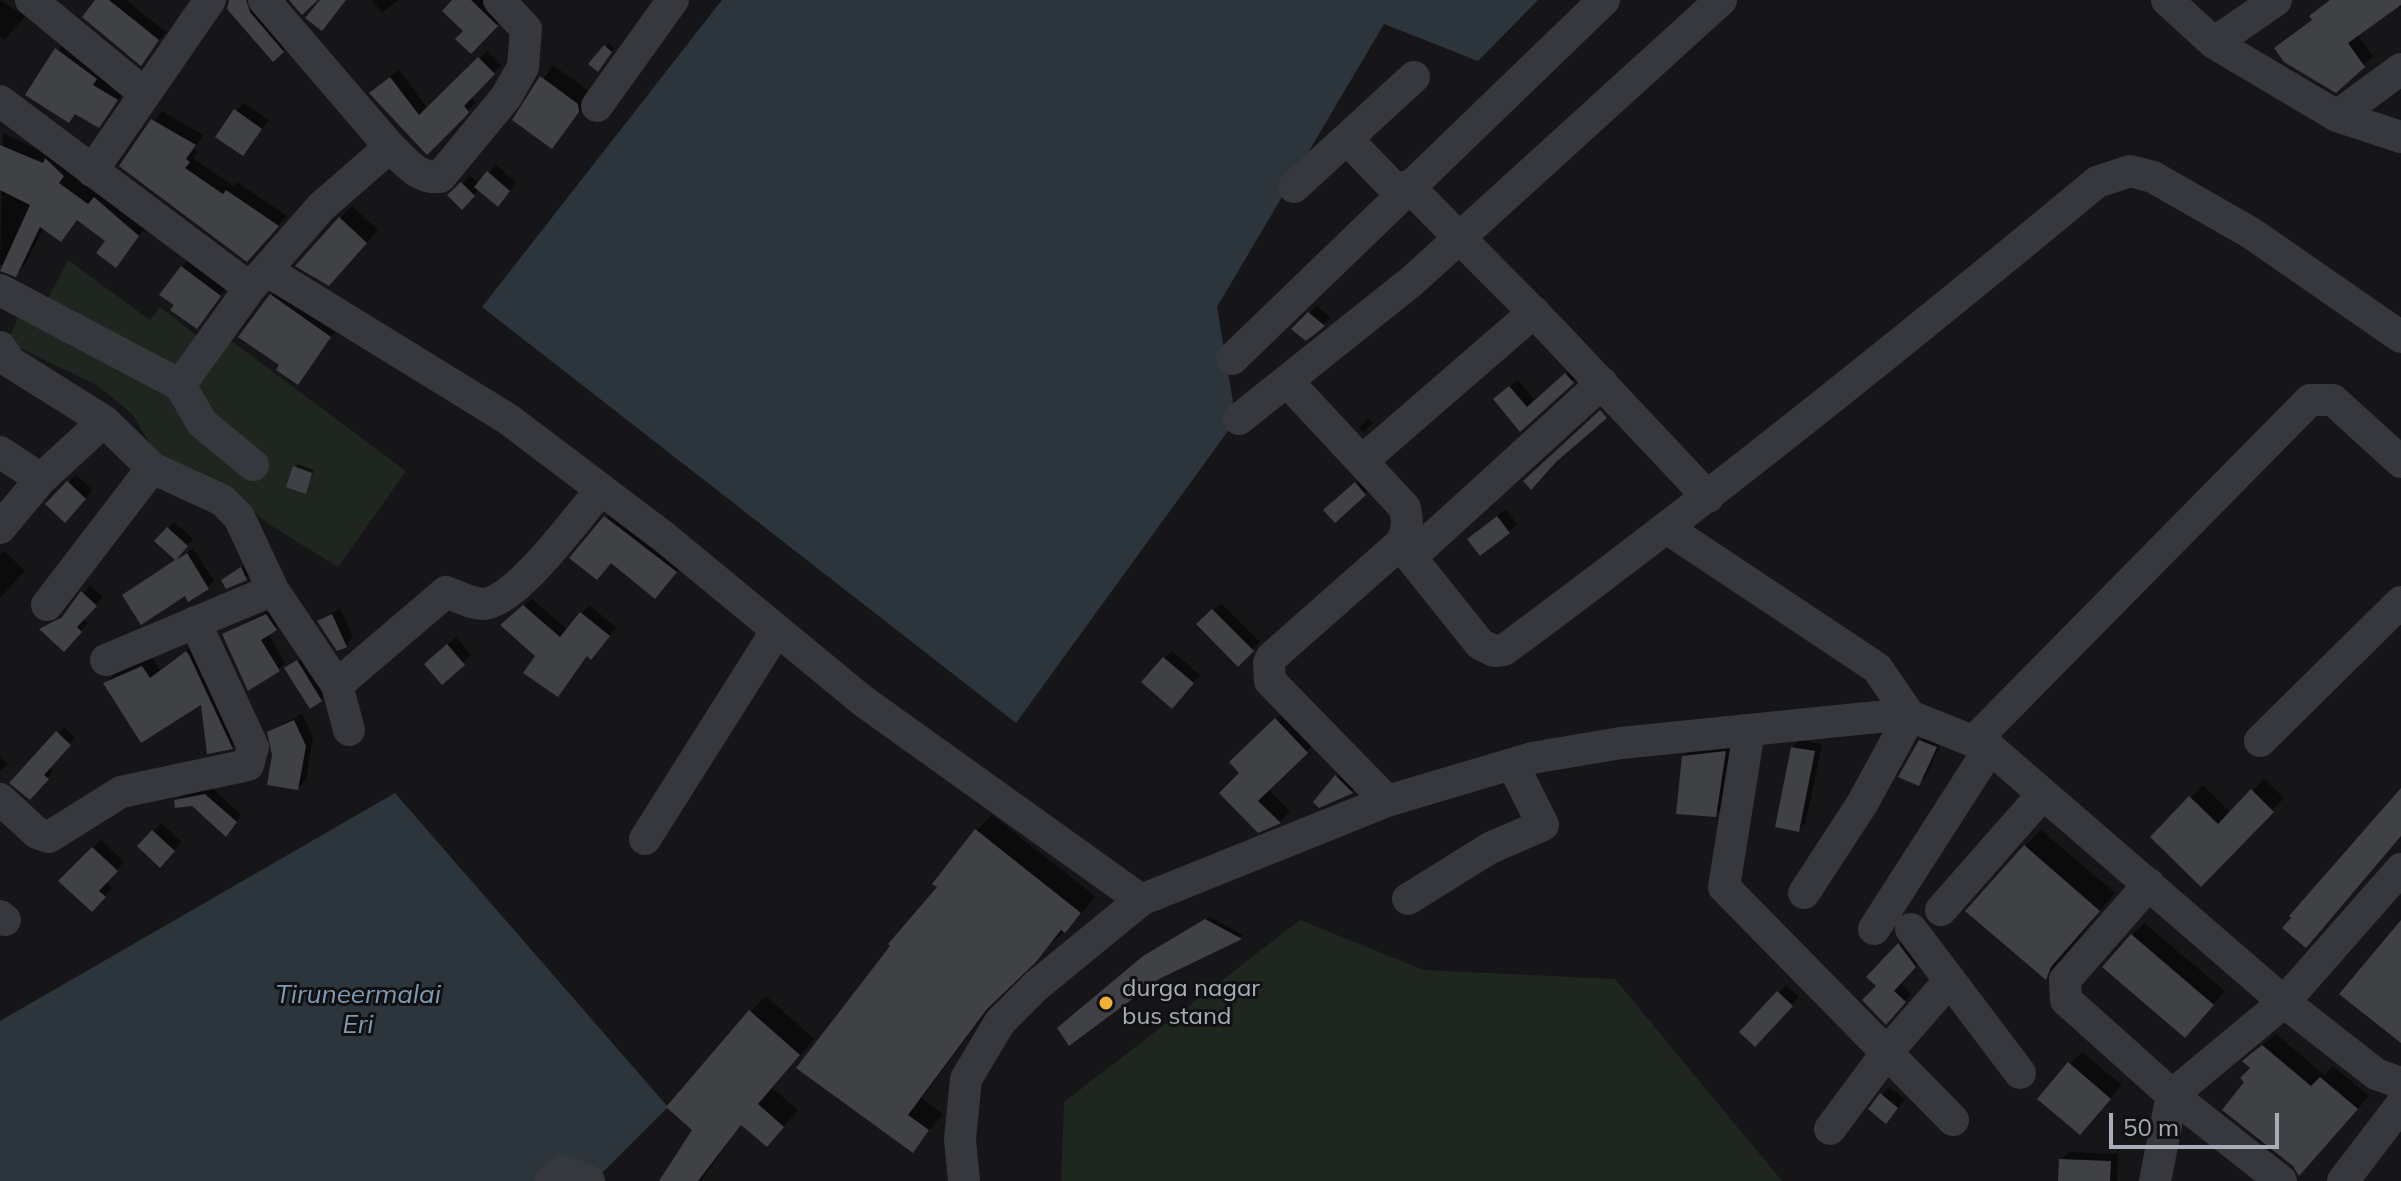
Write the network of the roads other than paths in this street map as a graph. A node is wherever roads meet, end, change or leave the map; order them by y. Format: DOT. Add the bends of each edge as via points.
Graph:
graph roads {
  1 [pos="31,0"];
  2 [pos="210,0"];
  3 [pos="264,0"];
  4 [pos="499,0"];
  5 [pos="673,0"];
  6 [pos="1604,0"];
  7 [pos="1721,0"];
  8 [pos="2167,0"];
  9 [pos="2276,0"];
  10 [pos="528,14"];
  11 [pos="2214,43"];
  12 [pos="2401,69"];
  13 [pos="1414,77"];
  14 [pos="145,94"];
  15 [pos="0,101"];
  16 [pos="597,106"];
  17 [pos="2337,116"];
  18 [pos="2401,137"];
  19 [pos="1347,139"];
  20 [pos="390,147"];
  21 [pos="92,171"];
  22 [pos="1294,187"];
  23 [pos="1404,190"];
  24 [pos="1460,238"];
  25 [pos="258,279"];
  26 [pos="0,290"];
  27 [pos="1534,312"];
  28 [pos="2401,337"];
  29 [pos="0,347"];
  30 [pos="1232,359"];
  31 [pos="1287,381"];
  32 [pos="1602,383"];
  33 [pos="180,385"];
  34 [pos="1239,419"];
  35 [pos="104,421"];
  36 [pos="0,452"];
  37 [pos="1362,461"];
  38 [pos="2401,462"];
  39 [pos="253,465"];
  40 [pos="152,468"];
  41 [pos="41,479"];
  42 [pos="600,491"];
  43 [pos="1708,497"];
  44 [pos="0,528"];
  45 [pos="1668,529"];
  46 [pos="1405,550"];
  47 [pos="273,590"];
  48 [pos="2401,602"];
  49 [pos="47,605"];
  50 [pos="195,622"];
  51 [pos="777,630"];
  52 [pos="106,660"];
  53 [pos="337,685"];
  54 [pos="1910,716"];
  55 [pos="349,730"];
  56 [pos="1749,731"];
  57 [pos="2260,741"];
  58 [pos="1982,744"];
  59 [pos="1513,765"];
  60 [pos="2043,794"];
  61 [pos="0,799"];
  62 [pos="1387,801"];
  63 [pos="645,839"];
  64 [pos="2401,869"];
  65 [pos="2149,884"];
  66 [pos="1804,893"];
  67 [pos="1408,899"];
  68 [pos="1141,900"];
  69 [pos="1941,910"];
  70 [pos="1874,929"];
  71 [pos="1911,929"];
  72 [pos="1950,980"];
  73 [pos="2284,1002"];
  74 [pos="1888,1051"];
  75 [pos="2020,1073"];
  76 [pos="2401,1083"];
  77 [pos="2172,1095"];
  78 [pos="2401,1105"];
  79 [pos="1953,1120"];
  80 [pos="1830,1129"];
  81 [pos="551,1181"];
  82 [pos="589,1181"];
  83 [pos="964,1181"];
  84 [pos="2155,1181"];
  85 [pos="2281,1181"];
  86 [pos="2343,1181"];
  1 -- 14 [label="street"];
  2 -- 14 [label="street"];
  3 -- 20 [label="street"];
  4 -- 10 [label="street"];
  5 -- 16 [label="street"];
  6 -- 23 [label="street"];
  7 -- 24 [label="street"];
  8 -- 11 [label="street"];
  9 -- 11 [label="street"];
  10 -- 20 [label="street" via="523,67 506,97 440,177 429,179"];
  11 -- 17 [label="street"];
  12 -- 17 [label="street"];
  13 -- 19 [label="street"];
  14 -- 21 [label="street"];
  15 -- 21 [label="street"];
  17 -- 18 [label="street"];
  19 -- 22 [label="street"];
  19 -- 23 [label="street"];
  20 -- 25 [label="street" via="322,206"];
  21 -- 25 [label="street"];
  23 -- 24 [label="street"];
  23 -- 30 [label="street"];
  24 -- 27 [label="street"];
  24 -- 31 [label="street"];
  25 -- 33 [label="street"];
  25 -- 42 [label="street" via="508,419"];
  26 -- 33 [label="street"];
  27 -- 32 [label="street"];
  27 -- 37 [label="street"];
  28 -- 43 [label="street" via="2251,233 2153,177 2114,173"];
  29 -- 35 [label="street" via="10,362"];
  31 -- 34 [label="street"];
  31 -- 37 [label="street"];
  32 -- 43 [label="street"];
  32 -- 46 [label="street"];
  33 -- 39 [label="street" via="202,423"];
  35 -- 40 [label="street"];
  35 -- 41 [label="street"];
  36 -- 41 [label="street"];
  37 -- 46 [label="street" via="1405,508"];
  38 -- 58 [label="street" via="2333,400 2310,400"];
  40 -- 47 [label="street" via="222,500 239,517"];
  40 -- 49 [label="street"];
  41 -- 44 [label="street"];
  42 -- 51 [label="street"];
  42 -- 53 [label="street" via="500,599 482,604 446,592"];
  43 -- 45 [label="street"];
  45 -- 46 [label="street" via="1504,650 1494,651 1480,644"];
  45 -- 54 [label="street" via="1877,668"];
  46 -- 62 [label="street" via="1269,663 1270,681 1278,691"];
  47 -- 50 [label="street"];
  47 -- 53 [label="street"];
  48 -- 57 [label="street"];
  50 -- 52 [label="street"];
  50 -- 61 [label="street" via="253,747 248,765 121,792 49,837 37,833"];
  51 -- 63 [label="street"];
  51 -- 68 [label="street" via="863,701"];
  53 -- 55 [label="street"];
  54 -- 56 [label="street"];
  54 -- 58 [label="street"];
  54 -- 66 [label="street" via="1862,804"];
  56 -- 59 [label="street" via="1621,743"];
  56 -- 74 [label="street" via="1724,887"];
  58 -- 60 [label="street"];
  58 -- 70 [label="street"];
  59 -- 62 [label="street"];
  59 -- 67 [label="street" via="1543,825 1490,848"];
  60 -- 65 [label="street"];
  60 -- 69 [label="street"];
  62 -- 68 [label="street"];
  64 -- 73 [label="street"];
  65 -- 73 [label="street"];
  65 -- 77 [label="street" via="2065,980 2063,993"];
  68 -- 83 [label="street" via="1000,1022 966,1079 960,1139"];
  71 -- 72 [label="street"];
  72 -- 74 [label="street"];
  72 -- 75 [label="street"];
  73 -- 76 [label="street" via="2376,1074"];
  73 -- 77 [label="street"];
  74 -- 79 [label="street"];
  74 -- 80 [label="street"];
  77 -- 84 [label="street"];
  77 -- 85 [label="street"];
  78 -- 86 [label="street"];
  81 -- 82 [label="street" via="570,1171"];
}
